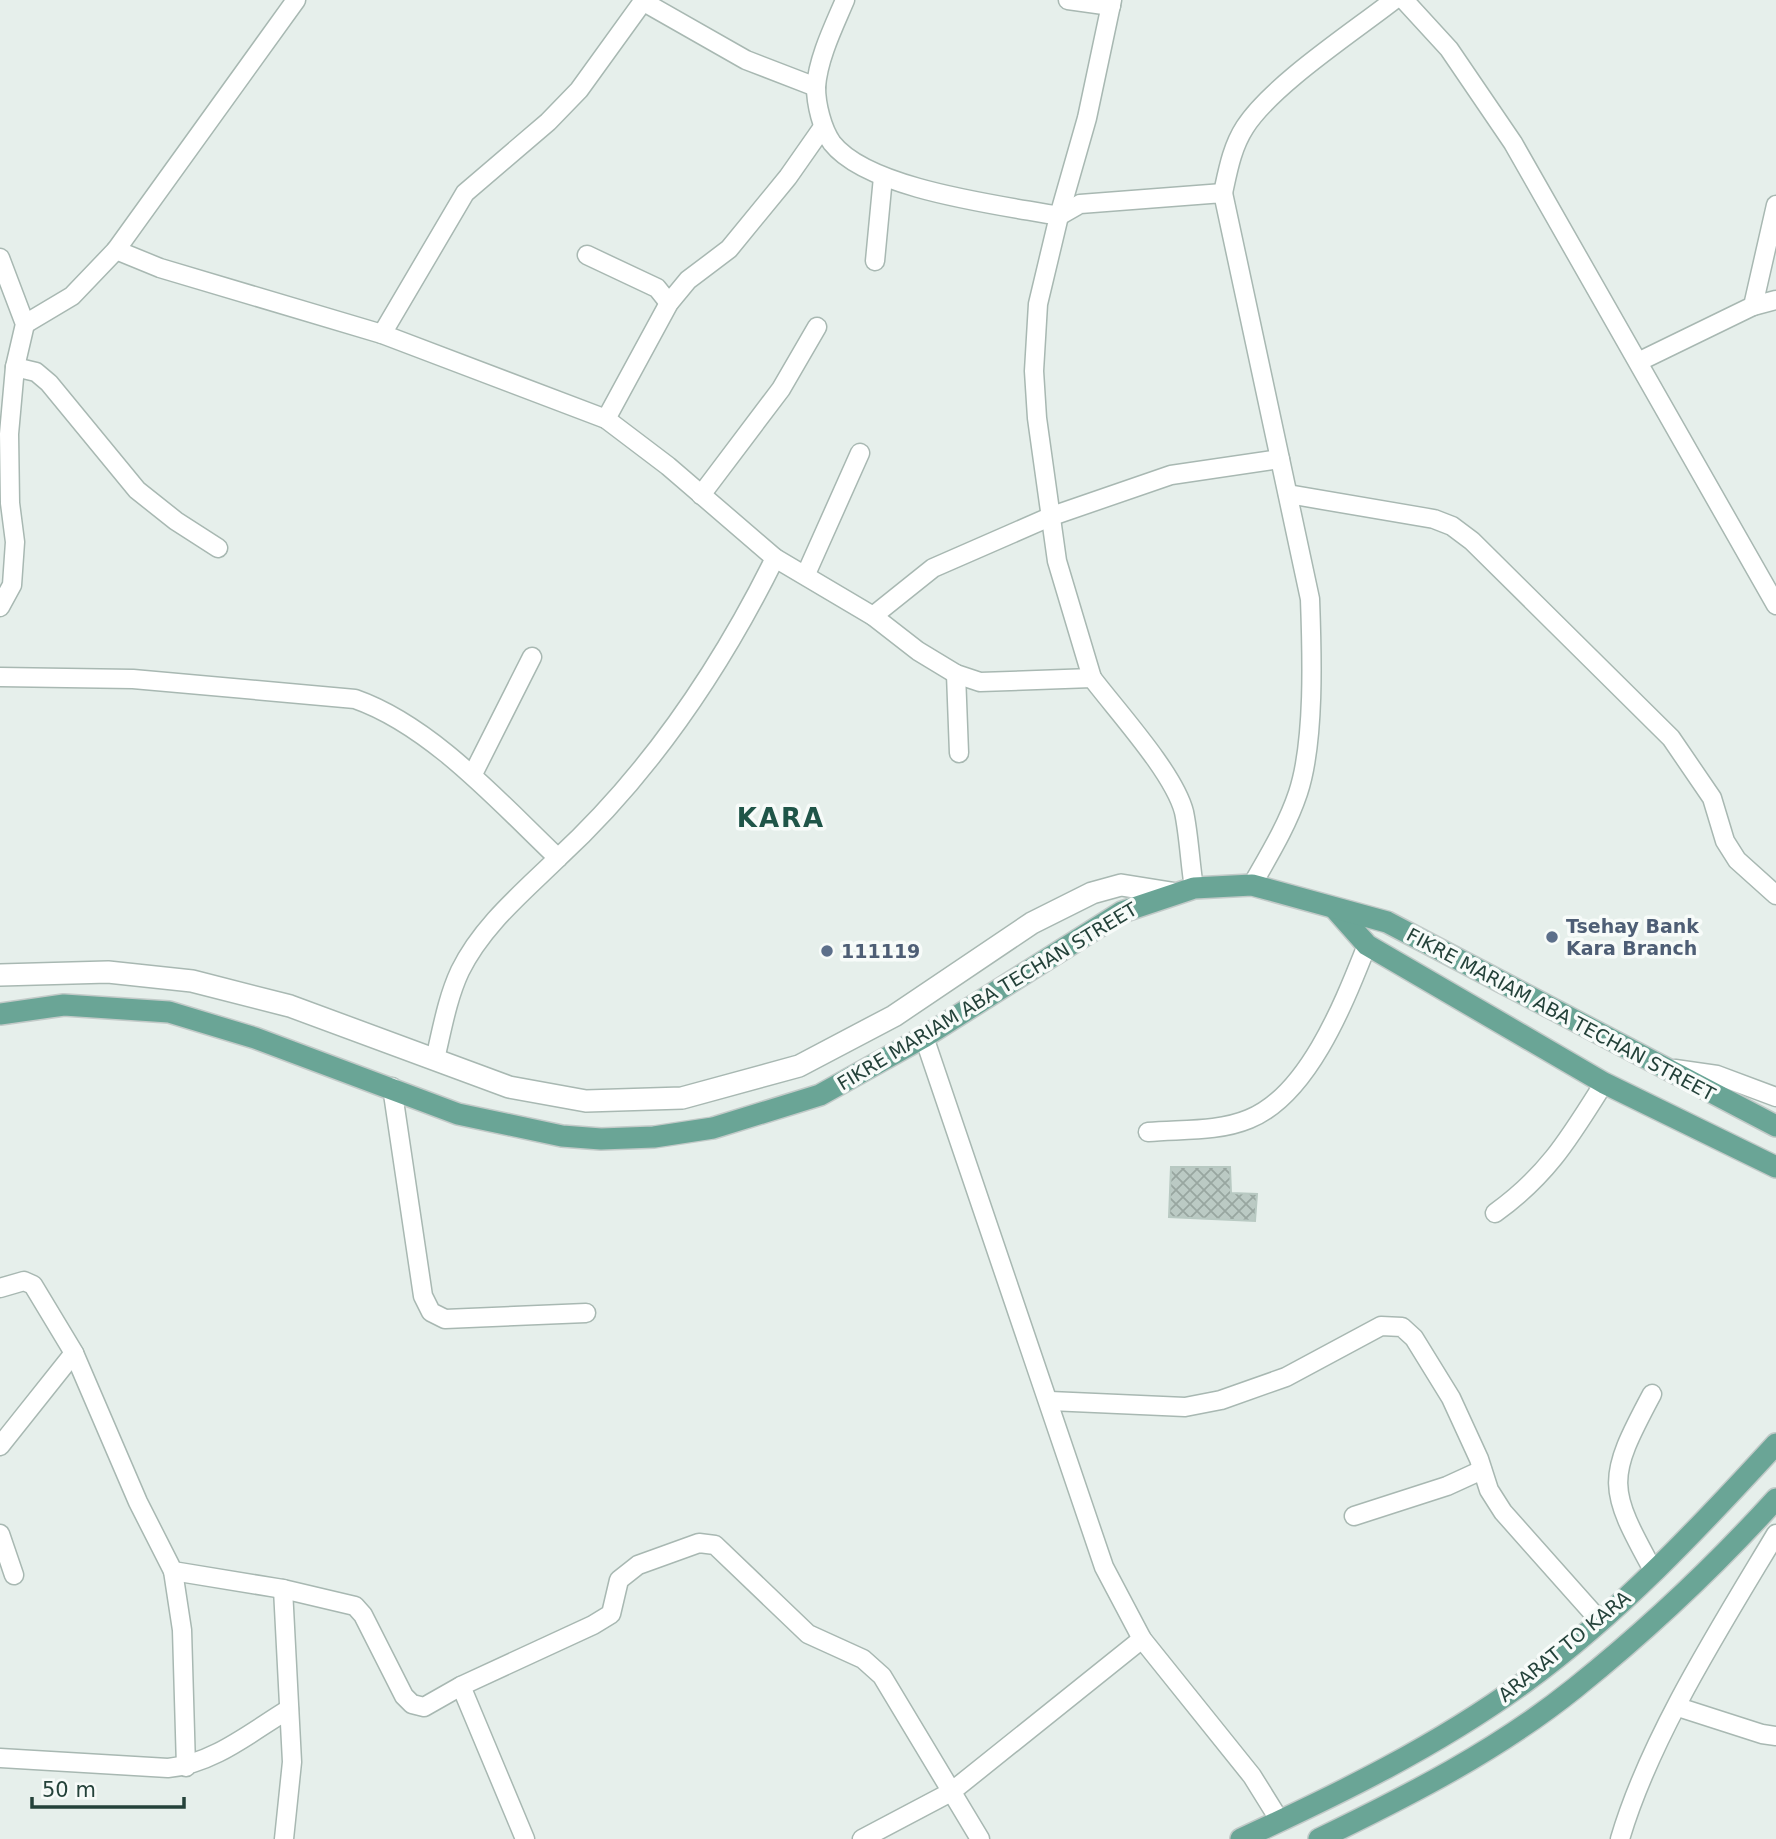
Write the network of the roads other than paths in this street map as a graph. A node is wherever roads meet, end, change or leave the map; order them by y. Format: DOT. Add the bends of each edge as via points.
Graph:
graph roads {
  1 [pos="296,0"];
  2 [pos="845,0"];
  3 [pos="1068,0"];
  4 [pos="1394,0"];
  5 [pos="1404,0"];
  6 [pos="644,1"];
  7 [pos="1111,3"];
  8 [pos="816,87"];
  9 [pos="823,127"];
  10 [pos="883,177"];
  11 [pos="1223,193"];
  12 [pos="1776,205"];
  13 [pos="1059,216"];
  14 [pos="116,250"];
  15 [pos="587,255"];
  16 [pos="0,258"];
  17 [pos="875,261"];
  18 [pos="1776,300"];
  19 [pos="669,303"];
  20 [pos="1753,306"];
  21 [pos="25,324"];
  22 [pos="817,327"];
  23 [pos="382,334"];
  24 [pos="1640,361"];
  25 [pos="15,368"];
  26 [pos="606,419"];
  27 [pos="860,453"];
  28 [pos="1280,459"];
  29 [pos="1289,494"];
  30 [pos="701,495"];
  31 [pos="1052,516"];
  32 [pos="218,548"];
  33 [pos="775,558"];
  34 [pos="806,574"];
  35 [pos="1776,605"];
  36 [pos="0,607"];
  37 [pos="873,616"];
  38 [pos="532,657"];
  39 [pos="956,674"];
  40 [pos="0,677"];
  41 [pos="1092,678"];
  42 [pos="959,754"];
  43 [pos="473,774"];
  44 [pos="558,859"];
  45 [pos="1252,885"];
  46 [pos="1194,888"];
  47 [pos="1171,893"];
  48 [pos="1776,895"];
  49 [pos="1335,910"];
  50 [pos="1367,945"];
  51 [pos="0,975"];
  52 [pos="0,1014"];
  53 [pos="924,1037"];
  54 [pos="435,1059"];
  55 [pos="1659,1067"];
  56 [pos="1604,1083"];
  57 [pos="392,1087"];
  58 [pos="1776,1097"];
  59 [pos="1776,1126"];
  60 [pos="1148,1132"];
  61 [pos="1776,1167"];
  62 [pos="1494,1213"];
  63 [pos="0,1288"];
  64 [pos="586,1313"];
  65 [pos="74,1353"];
  66 [pos="1652,1394"];
  67 [pos="1050,1401"];
  68 [pos="1776,1444"];
  69 [pos="0,1446"];
  70 [pos="1482,1470"];
  71 [pos="1772,1511"];
  72 [pos="1354,1516"];
  73 [pos="0,1534"];
  74 [pos="1776,1534"];
  75 [pos="173,1571"];
  76 [pos="1654,1572"];
  77 [pos="14,1574"];
  78 [pos="283,1589"];
  79 [pos="1600,1621"];
  80 [pos="1142,1639"];
  81 [pos="461,1686"];
  82 [pos="1678,1707"];
  83 [pos="289,1709"];
  84 [pos="1776,1736"];
  85 [pos="0,1758"];
  86 [pos="186,1767"];
  87 [pos="951,1791"];
  88 [pos="1280,1821"];
  89 [pos="284,1839"];
  90 [pos="525,1839"];
  91 [pos="862,1839"];
  92 [pos="980,1839"];
  93 [pos="1241,1839"];
  94 [pos="1320,1839"];
  95 [pos="1620,1839"];
  1 -- 14 [label="street"];
  2 -- 8 [label="street"];
  3 -- 7 [label="street"];
  4 -- 11 [label="street" via="1288,83 1246,126 1232,153"];
  5 -- 24 [label="street" via="1448,50 1513,143"];
  6 -- 8 [label="street" via="746,60"];
  6 -- 23 [label="street" via="579,90 465,193"];
  7 -- 13 [label="street" via="1087,118"];
  8 -- 9 [label="street"];
  9 -- 10 [label="street" via="848,158"];
  9 -- 19 [label="street" via="729,249 688,280"];
  10 -- 13 [label="street"];
  10 -- 17 [label="street"];
  11 -- 13 [label="street" via="1080,204"];
  11 -- 28 [label="street"];
  12 -- 20 [label="street"];
  13 -- 31 [label="street" via="1038,304 1034,371"];
  14 -- 21 [label="street" via="72,296"];
  14 -- 23 [label="street" via="160,268"];
  15 -- 19 [label="street" via="657,288"];
  16 -- 21 [label="street"];
  18 -- 20 [label="street"];
  19 -- 26 [label="street"];
  20 -- 24 [label="street"];
  21 -- 25 [label="street"];
  22 -- 30 [label="street" via="781,389"];
  23 -- 26 [label="street"];
  24 -- 35 [label="street"];
  25 -- 32 [label="street" via="36,372 49,383 137,489"];
  25 -- 36 [label="street" via="9,434 13,574"];
  26 -- 30 [label="street"];
  27 -- 34 [label="street"];
  28 -- 29 [label="street"];
  28 -- 31 [label="street" via="1171,475"];
  29 -- 45 [label="street" via="1310,598 1312,662 1305,751 1288,821"];
  29 -- 48 [label="street" via="1434,519 1472,541 1671,738 1712,798 1725,841 1737,860"];
  30 -- 33 [label="street"];
  31 -- 37 [label="street" via="933,568"];
  31 -- 41 [label="street" via="1057,561"];
  33 -- 34 [label="street"];
  33 -- 44 [label="street" via="751,608 675,725 631,783"];
  34 -- 37 [label="street"];
  37 -- 39 [label="street"];
  38 -- 43 [label="street"];
  39 -- 41 [label="street" via="980,682"];
  39 -- 42 [label="street"];
  40 -- 43 [label="street" via="132,679 355,699 385,710"];
  41 -- 46 [label="street" via="1177,795 1184,811"];
  43 -- 44 [label="street"];
  44 -- 54 [label="street" via="474,946 456,983"];
  45 -- 46 [label="main road, FIKRE MARIAM ABA TECHAN STREET"];
  45 -- 49 [label="main road, FIKRE MARIAM ABA TECHAN STREET"];
  46 -- 47 [label="main road, FIKRE MARIAM ABA TECHAN STREET"];
  47 -- 53 [label="main road, FIKRE MARIAM ABA TECHAN STREET" via="1122,912"];
  47 -- 54 [label="street" via="1121,885 1092,893 1032,923 894,1016 799,1066 682,1098 586,1101 509,1087"];
  49 -- 50 [label="main road, FIKRE MARIAM ABA TECHAN STREET"];
  49 -- 55 [label="main road, FIKRE MARIAM ABA TECHAN STREET" via="1387,922"];
  50 -- 56 [label="main road, FIKRE MARIAM ABA TECHAN STREET"];
  50 -- 60 [label="street" via="1338,1019 1305,1068 1273,1104 1250,1119 1224,1126"];
  51 -- 54 [label="street" via="108,972 192,981 290,1006"];
  52 -- 57 [label="main road, FIKRE MARIAM ABA TECHAN STREET" via="64,1005 169,1012"];
  53 -- 57 [label="main road, FIKRE MARIAM ABA TECHAN STREET" via="820,1095 713,1128 654,1137 562,1136 458,1114"];
  53 -- 67 [label="street"];
  55 -- 58 [label="street" via="1717,1076"];
  55 -- 59 [label="main road, FIKRE MARIAM ABA TECHAN STREET"];
  56 -- 61 [label="main road, FIKRE MARIAM ABA TECHAN STREET"];
  56 -- 62 [label="street" via="1540,1176"];
  57 -- 64 [label="street" via="423,1296 431,1312 445,1319"];
  63 -- 65 [label="street" via="23,1281 33,1285"];
  65 -- 69 [label="street"];
  65 -- 75 [label="street"];
  66 -- 76 [label="street" via="1625,1450 1616,1488 1623,1514"];
  67 -- 70 [label="street" via="1185,1407 1221,1400 1286,1377 1381,1326 1402,1327 1414,1338 1451,1398"];
  67 -- 80 [label="street" via="1104,1567"];
  68 -- 76 [label="main road, ARARAT TO KARA"];
  70 -- 72 [label="street"];
  70 -- 79 [label="street" via="1503,1512"];
  71 -- 94 [label="main road, ARARAT TO KARA" via="1575,1689 1443,1776"];
  73 -- 77 [label="street"];
  74 -- 82 [label="street"];
  75 -- 78 [label="street"];
  75 -- 86 [label="street" via="182,1630"];
  76 -- 79 [label="main road, ARARAT TO KARA"];
  78 -- 81 [label="street" via="355,1606 412,1704 424,1707"];
  78 -- 83 [label="street"];
  79 -- 88 [label="main road, ARARAT TO KARA" via="1525,1682 1436,1742"];
  80 -- 87 [label="street"];
  80 -- 88 [label="street" via="1252,1776"];
  81 -- 87 [label="street" via="611,1614 619,1580 638,1565 699,1543 715,1545 808,1634 863,1659 882,1676"];
  81 -- 90 [label="street"];
  82 -- 84 [label="street"];
  82 -- 95 [label="street" via="1632,1800"];
  83 -- 86 [label="street" via="211,1757"];
  83 -- 89 [label="street" via="292,1782"];
  85 -- 86 [label="street"];
  87 -- 91 [label="street"];
  87 -- 92 [label="street"];
  88 -- 93 [label="main road, ARARAT TO KARA"];
}
